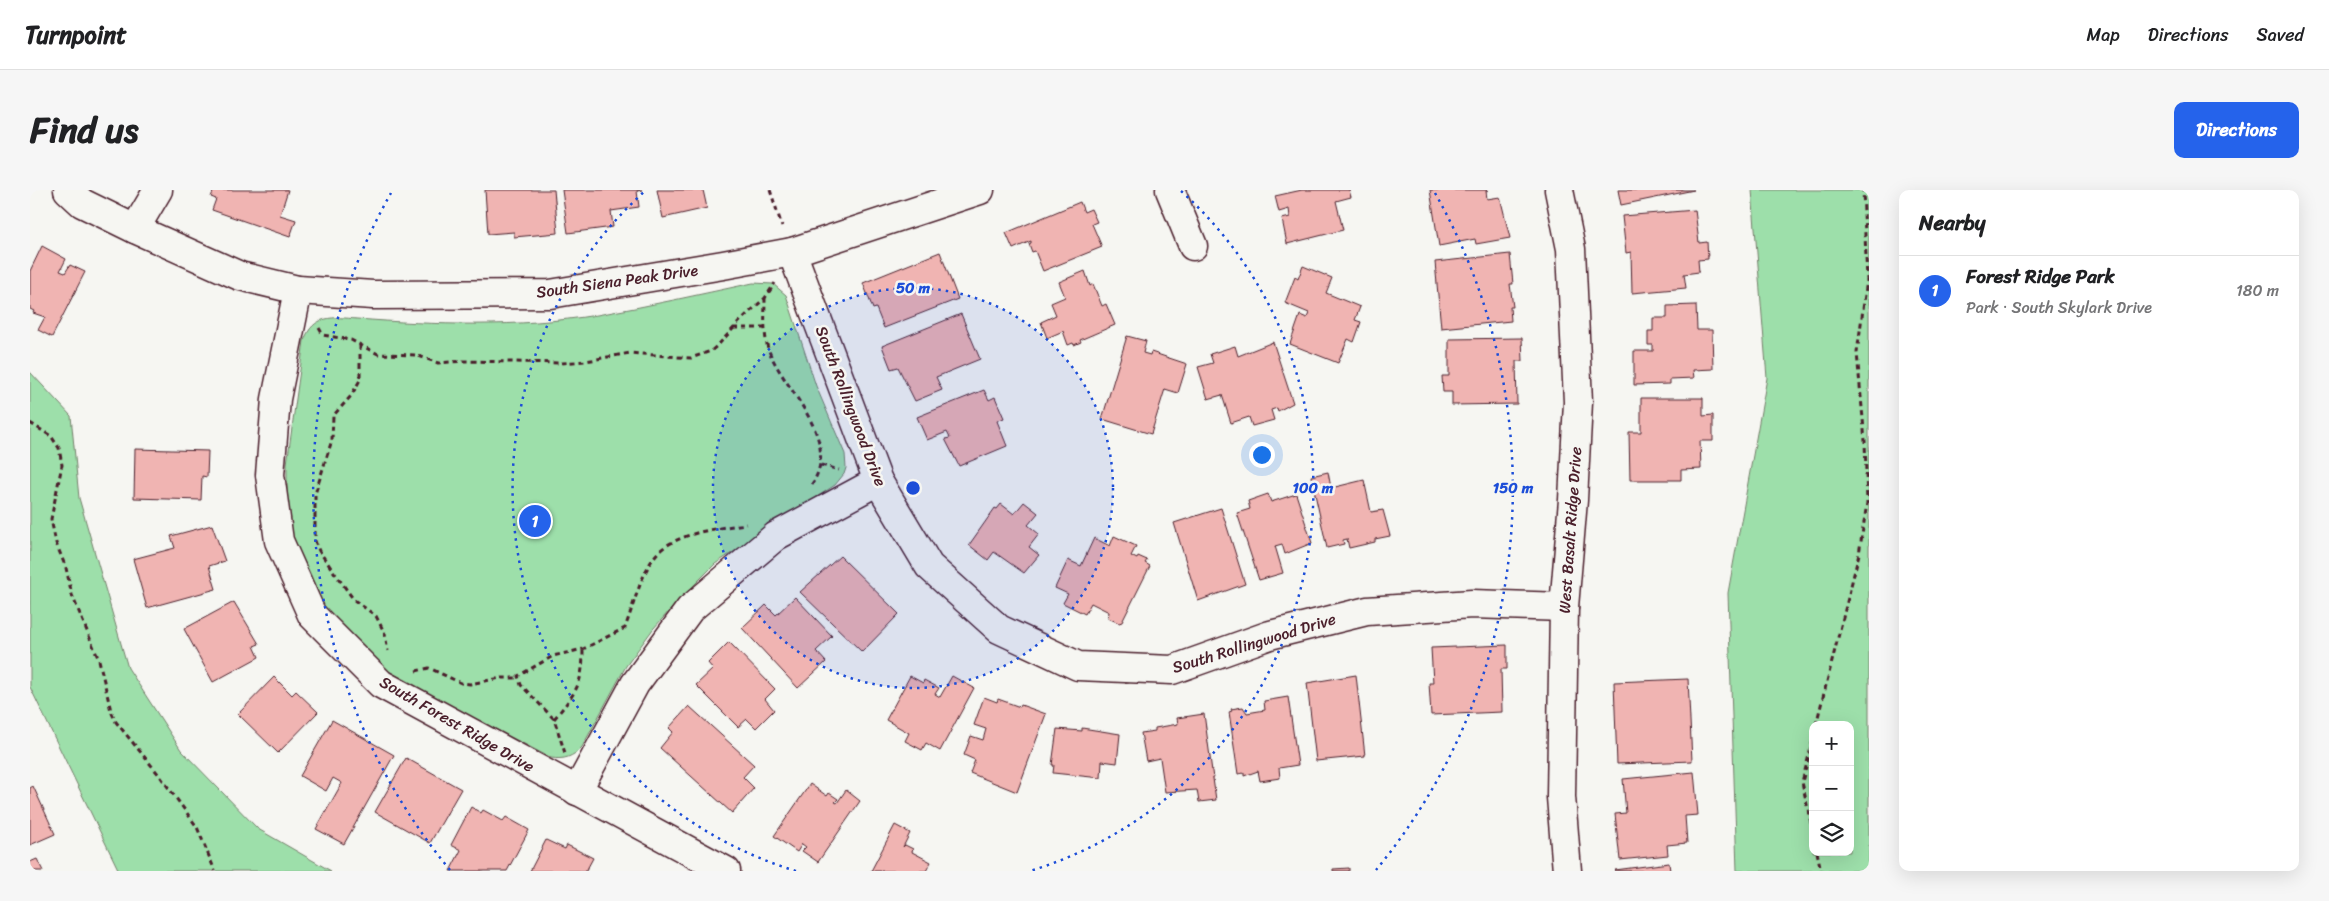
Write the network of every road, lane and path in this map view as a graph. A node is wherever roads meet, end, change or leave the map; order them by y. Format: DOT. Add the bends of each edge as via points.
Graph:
graph roads {
  1 [pos="68,190"];
  2 [pos="158,190"];
  3 [pos="770,190"];
  4 [pos="980,190"];
  5 [pos="1170,190"];
  6 [pos="1559,190"];
  7 [pos="1863,190"];
  8 [pos="135,229"];
  9 [pos="1193,246"];
  10 [pos="792,252"];
  11 [pos="298,290"];
  12 [pos="766,298"];
  13 [pos="734,328"];
  14 [pos="765,328"];
  15 [pos="360,345"];
  16 [pos="30,423"];
  17 [pos="878,480"];
  18 [pos="811,486"];
  19 [pos="754,520"];
  20 [pos="1564,607"];
  21 [pos="583,649"];
  22 [pos="388,653"];
  23 [pos="414,672"];
  24 [pos="517,678"];
  25 [pos="554,718"];
  26 [pos="1817,721"];
  27 [pos="1809,755"];
  28 [pos="577,791"];
  29 [pos="1809,814"];
  30 [pos="1818,856"];
  31 [pos="215,871"];
  32 [pos="726,871"];
  33 [pos="1567,871"];
  34 [pos="1821,871"];
  1 -- 8 [label="street, South Siena Peak Drive" via="82,202"];
  2 -- 8 [label="street"];
  3 -- 10 [label="path"];
  4 -- 10 [label="street, South Siena Peak Drive"];
  5 -- 9 [label="street"];
  6 -- 20 [label="street, West Basalt Ridge Drive" via="1571,249 1578,402 1574,500"];
  7 -- 26 [label="path" via="1867,280 1857,353 1867,504 1859,554"];
  8 -- 11 [label="street, South Siena Peak Drive" via="240,276"];
  10 -- 11 [label="street, South Siena Peak Drive" via="550,294 373,295"];
  10 -- 12 [label="path"];
  10 -- 17 [label="street, South Rollingwood Drive"];
  11 -- 15 [label="path" via="323,335"];
  11 -- 28 [label="street, South Forest Ridge Drive" via="276,399 270,476 279,541 312,615 381,684"];
  12 -- 13 [label="path"];
  12 -- 14 [label="path"];
  13 -- 14 [label="path"];
  13 -- 15 [label="path" via="711,351 691,358 630,353 578,362 438,363 416,355 378,354"];
  14 -- 18 [label="path" via="773,361 816,435 820,465"];
  15 -- 22 [label="path" via="360,380 333,416 332,440 315,494 314,530 319,551 330,567 354,600 376,616 385,634"];
  16 -- 31 [label="path" via="51,436 59,448 62,465 51,519 72,595 99,660 111,711 116,722 197,827"];
  17 -- 20 [label="street, South Rollingwood Drive" via="929,566 999,629 1078,666 1172,670 1270,635 1367,610 1472,604"];
  17 -- 28 [label="street" via="776,536 690,609 635,684"];
  19 -- 21 [label="path" via="702,531 655,555 625,628"];
  20 -- 33 [label="street, West Basalt Ridge Drive" via="1562,797"];
  21 -- 24 [label="path" via="552,656"];
  21 -- 25 [label="path" via="582,677 577,690"];
  23 -- 24 [label="path" via="429,668 470,684"];
  24 -- 25 [label="path" via="520,685"];
  25 -- 28 [label="path"];
  27 -- 29 [label="path" via="1802,782"];
  28 -- 32 [label="street, South Forest Ridge Drive"];
  30 -- 34 [label="path"];
}
